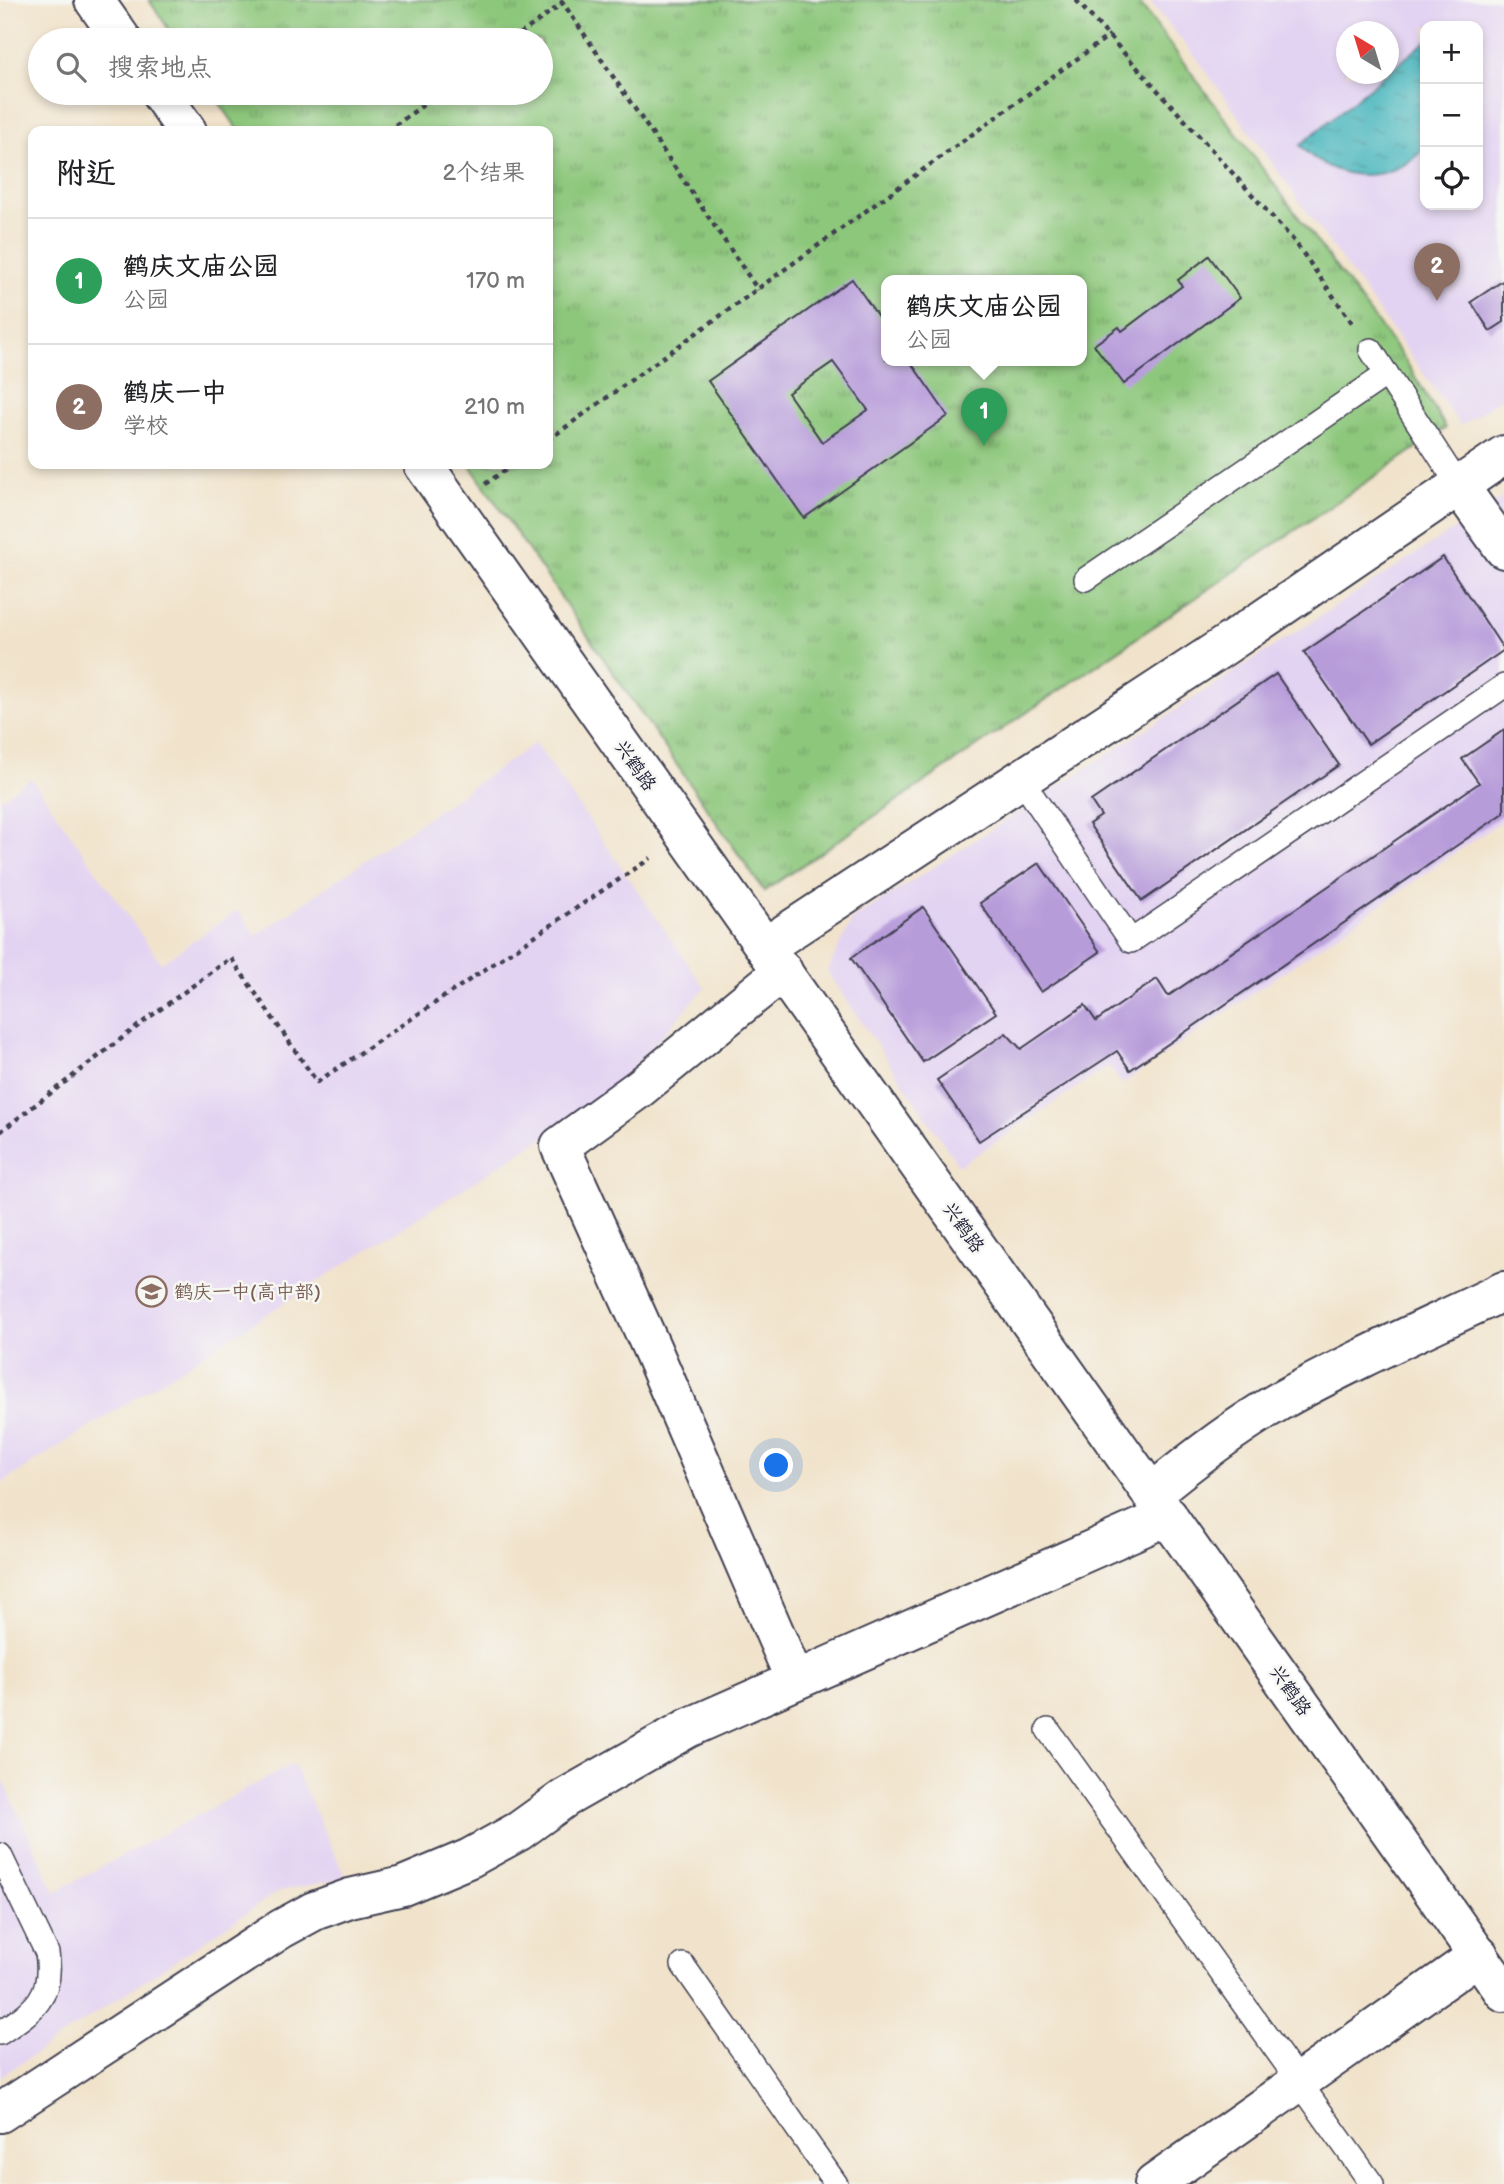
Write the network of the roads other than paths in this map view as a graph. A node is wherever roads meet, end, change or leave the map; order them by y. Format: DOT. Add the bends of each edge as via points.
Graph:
graph roads {
  1 [pos="94,0"];
  2 [pos="114,28"];
  3 [pos="169,105"];
  4 [pos="183,126"];
  5 [pos="1371,350"];
  6 [pos="1387,374"];
  7 [pos="1504,455"];
  8 [pos="427,469"];
  9 [pos="1459,486"];
  10 [pos="1504,549"];
  11 [pos="1086,579"];
  12 [pos="1504,686"];
  13 [pos="1021,779"];
  14 [pos="774,959"];
  15 [pos="1504,1291"];
  16 [pos="1160,1504"];
  17 [pos="795,1680"];
  18 [pos="1048,1730"];
  19 [pos="0,1855"];
  20 [pos="1479,1955"];
  21 [pos="683,1965"];
  22 [pos="1504,1992"];
  23 [pos="0,2033"];
  24 [pos="1299,2082"];
  25 [pos="0,2113"];
  26 [pos="1173,2179"];
  27 [pos="836,2184"];
  28 [pos="1372,2184"];
  1 -- 2 [label="street"];
  3 -- 4 [label="street"];
  5 -- 6 [label="lane"];
  6 -- 9 [label="lane"];
  6 -- 11 [label="lane"];
  7 -- 9 [label="street"];
  8 -- 14 [label="street, 兴鹤路"];
  9 -- 10 [label="street"];
  9 -- 13 [label="street"];
  12 -- 13 [label="lane" via="1131,941"];
  13 -- 14 [label="street"];
  14 -- 16 [label="street, 兴鹤路"];
  14 -- 17 [label="street" via="640,1088 561,1146"];
  15 -- 16 [label="street" via="1277,1403 1200,1454"];
  16 -- 17 [label="street"];
  16 -- 20 [label="street, 兴鹤路"];
  17 -- 25 [label="street" via="688,1728 470,1858 403,1886 314,1911 281,1928"];
  18 -- 24 [label="lane"];
  19 -- 23 [label="lane" via="47,1952 50,1969 40,2001"];
  20 -- 22 [label="street, 兴鹤路"];
  20 -- 24 [label="street"];
  21 -- 27 [label="lane"];
  24 -- 26 [label="street"];
  24 -- 28 [label="lane"];
}
